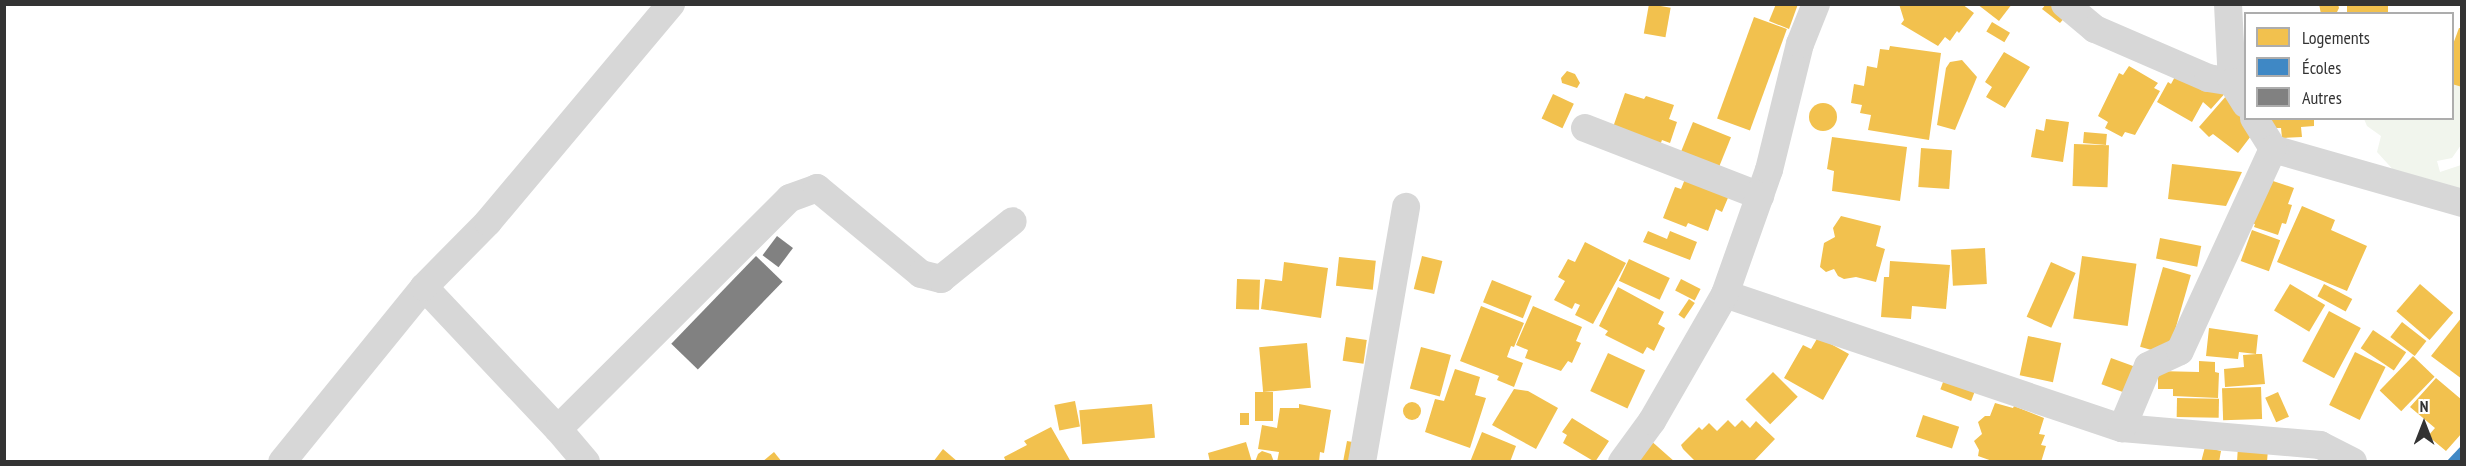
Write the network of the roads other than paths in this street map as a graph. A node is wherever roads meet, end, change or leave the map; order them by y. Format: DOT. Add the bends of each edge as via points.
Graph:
graph roads {
  1 [pos="671,4"];
  2 [pos="1816,4"];
  3 [pos="2065,4"];
  4 [pos="2228,4"];
  5 [pos="2239,93"];
  6 [pos="2255,120"];
  7 [pos="1585,128"];
  8 [pos="2273,149"];
  9 [pos="1760,196"];
  10 [pos="2462,203"];
  11 [pos="1406,207"];
  12 [pos="1013,220"];
  13 [pos="424,287"];
  14 [pos="1725,294"];
  15 [pos="2122,428"];
  16 [pos="558,429"];
  17 [pos="282,462"];
  18 [pos="586,462"];
  19 [pos="1362,462"];
  20 [pos="1622,462"];
  21 [pos="2353,462"];
  1 -- 13 [label="street" via="488,222"];
  2 -- 9 [label="street" via="1800,44"];
  3 -- 5 [label="street" via="2095,29"];
  4 -- 5 [label="street"];
  6 -- 8 [label="street"];
  7 -- 9 [label="street"];
  8 -- 10 [label="street"];
  8 -- 15 [label="street" via="2180,351 2148,366"];
  9 -- 14 [label="street"];
  11 -- 19 [label="street"];
  12 -- 16 [label="street" via="941,279 921,274 817,188 790,198"];
  13 -- 16 [label="street"];
  13 -- 17 [label="street"];
  14 -- 15 [label="street"];
  14 -- 20 [label="street" via="1652,421"];
  15 -- 21 [label="street" via="2320,445"];
  16 -- 18 [label="street"];
}
